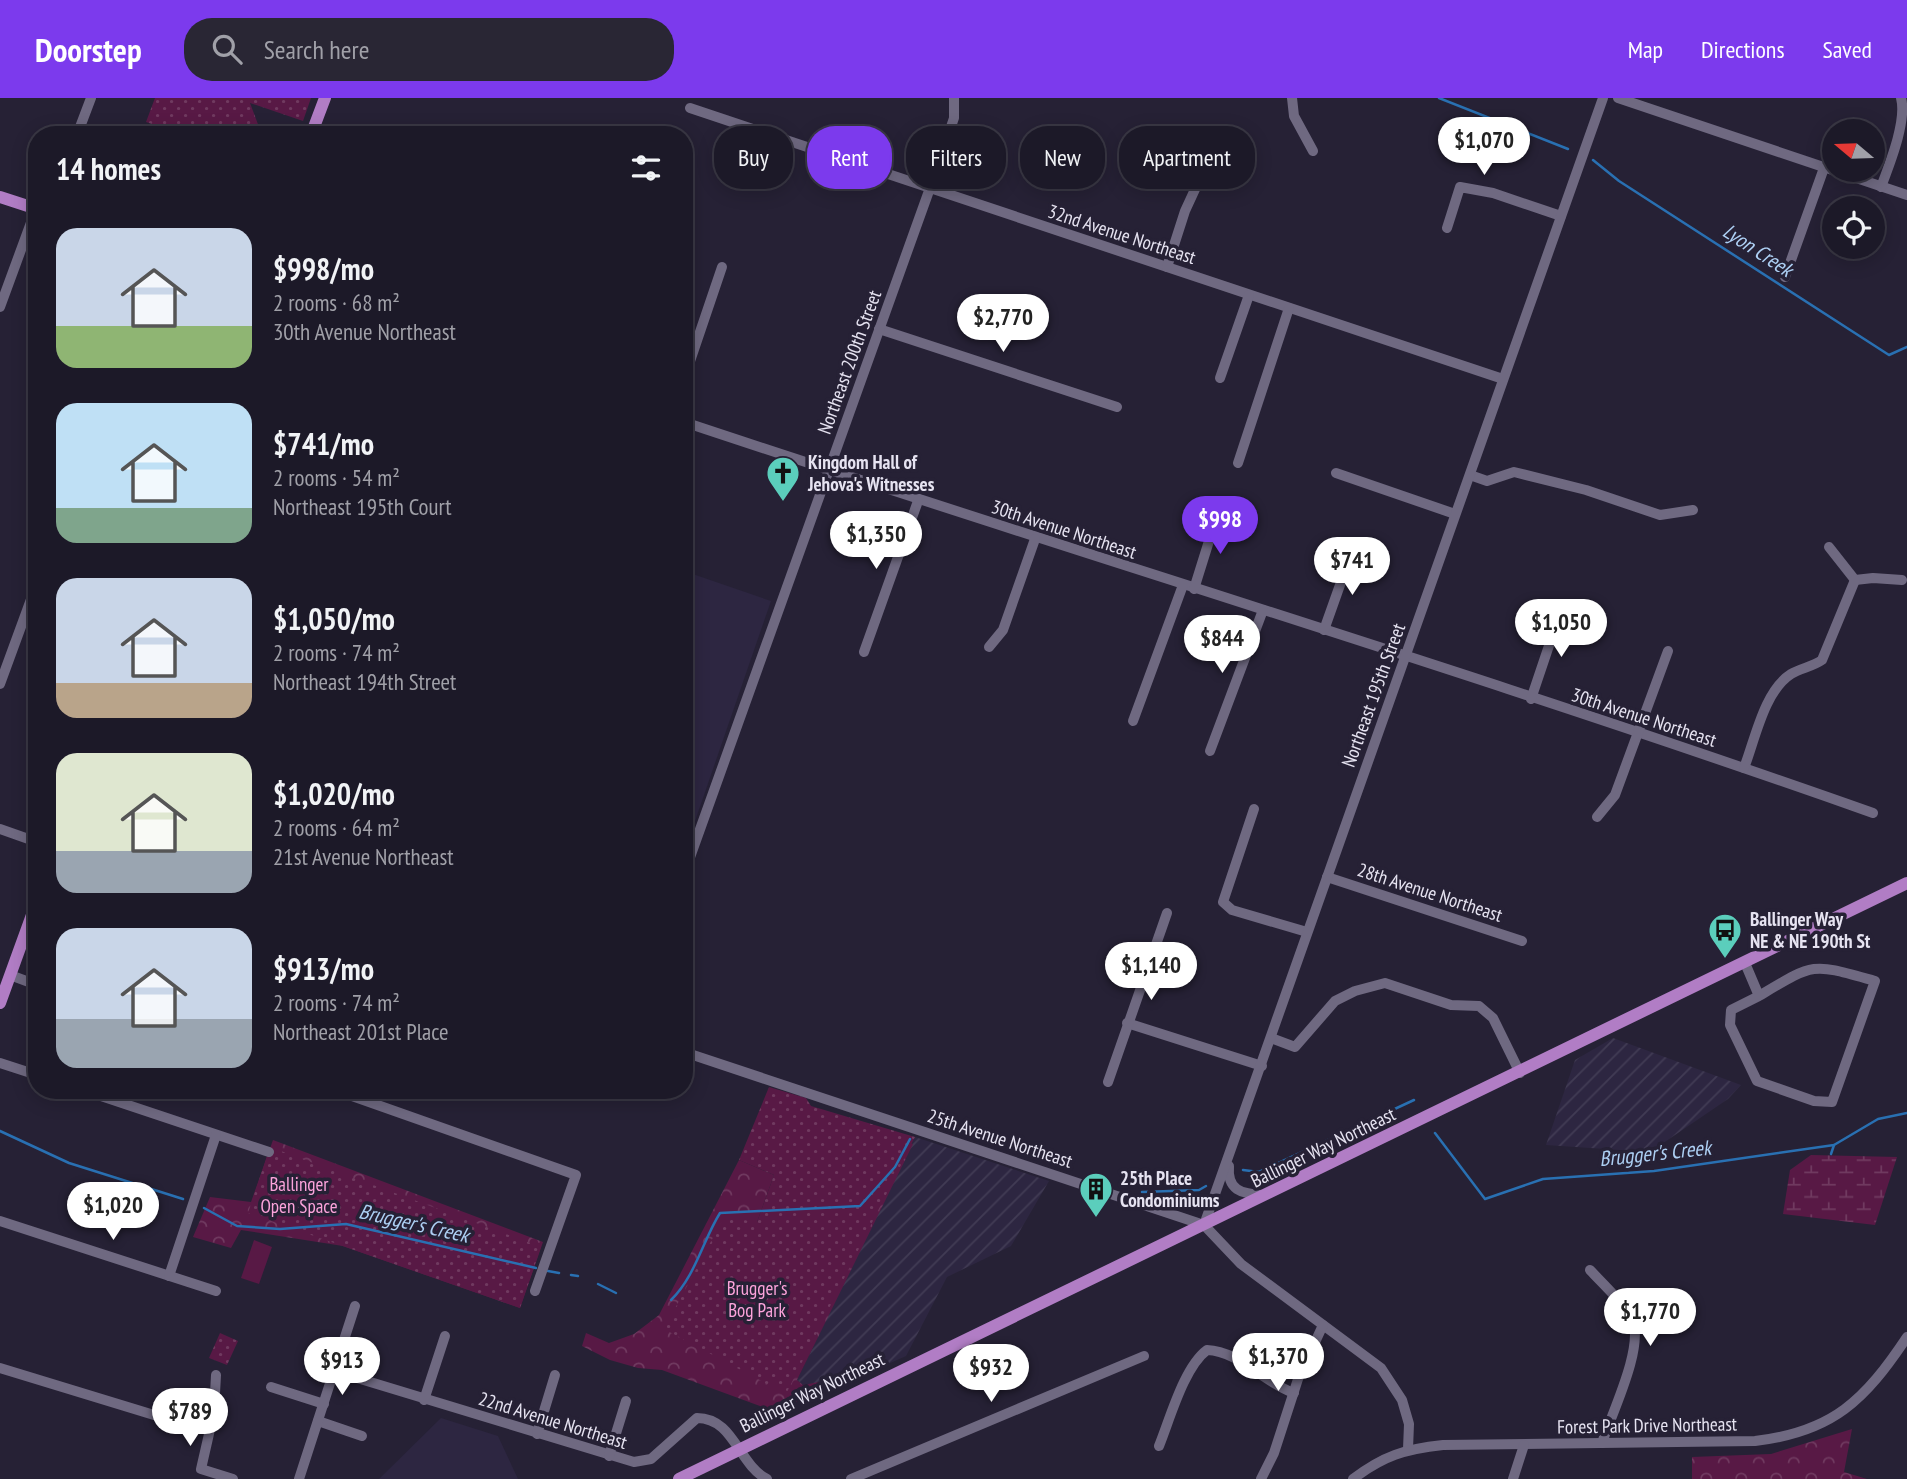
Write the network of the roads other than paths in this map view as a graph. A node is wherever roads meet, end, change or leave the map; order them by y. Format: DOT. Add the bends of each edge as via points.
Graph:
graph roads {
  1 [pos="91,98"];
  2 [pos="325,98"];
  3 [pos="954,98"];
  4 [pos="1292,98"];
  5 [pos="1603,98"];
  6 [pos="1618,98"];
  7 [pos="1903,102"];
  8 [pos="690,108"];
  9 [pos="81,126"];
  10 [pos="314,126"];
  11 [pos="951,126"];
  12 [pos="1313,151"];
  13 [pos="1822,167"];
  14 [pos="1822,176"];
  15 [pos="906,180"];
  16 [pos="1866,182"];
  17 [pos="1881,187"];
  18 [pos="930,189"];
  19 [pos="933,189"];
  20 [pos="1195,189"];
  21 [pos="1907,195"];
  22 [pos="0,197"];
  23 [pos="28,206"];
  24 [pos="1561,216"];
  25 [pos="1447,228"];
  26 [pos="28,231"];
  27 [pos="722,267"];
  28 [pos="1167,267"];
  29 [pos="1785,277"];
  30 [pos="1249,295"];
  31 [pos="0,307"];
  32 [pos="1289,308"];
  33 [pos="879,330"];
  34 [pos="693,352"];
  35 [pos="1220,378"];
  36 [pos="1503,379"];
  37 [pos="1117,407"];
  38 [pos="693,425"];
  39 [pos="1238,463"];
  40 [pos="828,471"];
  41 [pos="1336,473"];
  42 [pos="1470,475"];
  43 [pos="918,500"];
  44 [pos="1693,510"];
  45 [pos="1224,511"];
  46 [pos="1455,514"];
  47 [pos="1035,539"];
  48 [pos="1829,547"];
  49 [pos="1351,554"];
  50 [pos="1855,580"];
  51 [pos="1902,580"];
  52 [pos="1188,587"];
  53 [pos="28,608"];
  54 [pos="1263,610"];
  55 [pos="1561,610"];
  56 [pos="1324,630"];
  57 [pos="989,647"];
  58 [pos="1668,651"];
  59 [pos="864,652"];
  60 [pos="1405,657"];
  61 [pos="0,684"];
  62 [pos="1531,699"];
  63 [pos="1133,721"];
  64 [pos="1638,734"];
  65 [pos="1210,751"];
  66 [pos="1744,768"];
  67 [pos="1254,809"];
  68 [pos="1873,813"];
  69 [pos="1597,817"];
  70 [pos="0,829"];
  71 [pos="28,839"];
  72 [pos="693,849"];
  73 [pos="1327,877"];
  74 [pos="1907,883"];
  75 [pos="1167,913"];
  76 [pos="28,926"];
  77 [pos="1307,932"];
  78 [pos="1522,941"];
  79 [pos="1745,963"];
  80 [pos="10,975"];
  81 [pos="28,982"];
  82 [pos="1759,996"];
  83 [pos="0,1003"];
  84 [pos="1127,1023"];
  85 [pos="1271,1038"];
  86 [pos="693,1055"];
  87 [pos="0,1063"];
  88 [pos="1262,1066"];
  89 [pos="28,1072"];
  90 [pos="1520,1073"];
  91 [pos="1108,1082"];
  92 [pos="110,1099"];
  93 [pos="361,1099"];
  94 [pos="216,1135"];
  95 [pos="269,1152"];
  96 [pos="1229,1156"];
  97 [pos="1267,1195"];
  98 [pos="0,1221"];
  99 [pos="1204,1225"];
  100 [pos="1590,1270"];
  101 [pos="169,1276"];
  102 [pos="216,1291"];
  103 [pos="535,1291"];
  104 [pos="355,1306"];
  105 [pos="1323,1325"];
  106 [pos="445,1336"];
  107 [pos="1907,1337"];
  108 [pos="1143,1356"];
  109 [pos="0,1368"];
  110 [pos="334,1371"];
  111 [pos="216,1375"];
  112 [pos="555,1375"];
  113 [pos="271,1387"];
  114 [pos="1294,1393"];
  115 [pos="424,1400"];
  116 [pos="626,1401"];
  117 [pos="324,1404"];
  118 [pos="154,1415"];
  119 [pos="318,1421"];
  120 [pos="537,1434"];
  121 [pos="362,1436"];
  122 [pos="1602,1443"];
  123 [pos="1524,1445"];
  124 [pos="1159,1446"];
  125 [pos="739,1449"];
  126 [pos="1408,1449"];
  127 [pos="609,1455"];
  128 [pos="233,1479"];
  129 [pos="299,1479"];
  130 [pos="679,1479"];
  131 [pos="767,1479"];
  132 [pos="851,1479"];
  133 [pos="1261,1479"];
  134 [pos="1353,1479"];
  135 [pos="1513,1479"];
  1 -- 9 [label="street"];
  2 -- 10 [label="main road"];
  3 -- 11 [label="street, Northeast 200th Street"];
  4 -- 12 [label="street" via="1294,116"];
  5 -- 24 [label="street, Northeast 195th Street"];
  6 -- 13 [label="street"];
  7 -- 17 [label="street" via="1905,119"];
  8 -- 15 [label="street, 32nd Avenue Northeast"];
  14 -- 29 [label="street"];
  16 -- 17 [label="street"];
  17 -- 21 [label="street"];
  18 -- 33 [label="street, Northeast 200th Street"];
  19 -- 28 [label="street, 32nd Avenue Northeast"];
  20 -- 28 [label="street"];
  22 -- 23 [label="main road"];
  24 -- 25 [label="street" via="1460,187"];
  24 -- 36 [label="street, Northeast 195th Street"];
  26 -- 31 [label="street"];
  27 -- 34 [label="street"];
  28 -- 30 [label="street, 32nd Avenue Northeast"];
  30 -- 32 [label="street, 32nd Avenue Northeast"];
  30 -- 35 [label="street"];
  32 -- 36 [label="street, 32nd Avenue Northeast"];
  32 -- 39 [label="street"];
  33 -- 37 [label="street"];
  33 -- 40 [label="street, Northeast 200th Street"];
  36 -- 42 [label="street, Northeast 195th Street"];
  38 -- 40 [label="street, 30th Avenue Northeast"];
  40 -- 43 [label="street, 30th Avenue Northeast"];
  40 -- 72 [label="street, Northeast 200th Street"];
  41 -- 46 [label="street"];
  42 -- 44 [label="street" via="1487,481 1514,472 1660,515"];
  42 -- 46 [label="street, Northeast 195th Street"];
  43 -- 47 [label="street, 30th Avenue Northeast"];
  43 -- 59 [label="street"];
  45 -- 52 [label="street"];
  46 -- 60 [label="street, Northeast 195th Street"];
  47 -- 52 [label="street, 30th Avenue Northeast"];
  47 -- 57 [label="street" via="1003,630"];
  48 -- 50 [label="street"];
  49 -- 56 [label="street"];
  50 -- 51 [label="street"];
  50 -- 66 [label="street" via="1822,660 1793,673 1770,699"];
  52 -- 54 [label="street, 30th Avenue Northeast"];
  52 -- 63 [label="street"];
  53 -- 61 [label="street"];
  54 -- 56 [label="street, 30th Avenue Northeast"];
  54 -- 65 [label="street"];
  55 -- 62 [label="street"];
  56 -- 60 [label="street, 30th Avenue Northeast"];
  58 -- 64 [label="street"];
  60 -- 62 [label="street, 30th Avenue Northeast"];
  60 -- 73 [label="street, Northeast 195th Street"];
  62 -- 64 [label="street, 30th Avenue Northeast"];
  64 -- 66 [label="street, 30th Avenue Northeast"];
  64 -- 69 [label="street" via="1615,795"];
  66 -- 68 [label="street, 30th Avenue Northeast"];
  67 -- 77 [label="street" via="1223,902 1232,910"];
  70 -- 71 [label="street"];
  73 -- 77 [label="street, Northeast 195th Street"];
  73 -- 78 [label="street, 28th Avenue Northeast"];
  74 -- 79 [label="main road, Ballinger Way Northeast"];
  75 -- 84 [label="street"];
  76 -- 80 [label="main road"];
  77 -- 85 [label="street, Northeast 195th Street"];
  79 -- 82 [label="street"];
  79 -- 90 [label="main road, Ballinger Way Northeast"];
  80 -- 81 [label="street"];
  80 -- 83 [label="main road"];
  82 -- 82 [label="street" via="1731,1010 1730,1025 1757,1080 1814,1101 1832,1102 1875,981 1824,966 1806,968"];
  84 -- 88 [label="street"];
  84 -- 91 [label="street"];
  85 -- 88 [label="street, Northeast 195th Street"];
  85 -- 90 [label="street" via="1296,1047 1335,1001 1385,983 1451,1005 1479,1006 1493,1018"];
  86 -- 99 [label="street, 25th Avenue Northeast"];
  87 -- 89 [label="street"];
  88 -- 96 [label="street, Northeast 195th Street"];
  90 -- 97 [label="main road, Ballinger Way Northeast"];
  92 -- 94 [label="street"];
  93 -- 103 [label="street" via="576,1175"];
  94 -- 95 [label="street"];
  94 -- 101 [label="street"];
  96 -- 97 [label="street" via="1232,1187 1248,1195"];
  96 -- 99 [label="street, Northeast 195th Street"];
  97 -- 99 [label="main road, Ballinger Way Northeast"];
  98 -- 101 [label="street"];
  99 -- 105 [label="street, 25th Avenue Northeast" via="1241,1264"];
  99 -- 125 [label="main road, Ballinger Way Northeast"];
  100 -- 122 [label="street" via="1625,1308 1637,1339"];
  101 -- 102 [label="street"];
  104 -- 110 [label="street"];
  105 -- 114 [label="street"];
  105 -- 126 [label="street, 25th Avenue Northeast" via="1393,1382 1409,1424"];
  106 -- 115 [label="street"];
  107 -- 122 [label="street, Forest Park Drive Northeast" via="1857,1402 1790,1437"];
  108 -- 132 [label="street"];
  109 -- 118 [label="street"];
  110 -- 115 [label="street, 22nd Avenue Northeast"];
  110 -- 117 [label="street"];
  111 -- 128 [label="street" via="214,1412 201,1469"];
  112 -- 120 [label="street"];
  113 -- 117 [label="street"];
  114 -- 124 [label="street" via="1216,1350 1207,1350 1187,1378"];
  114 -- 133 [label="street"];
  115 -- 120 [label="street, 22nd Avenue Northeast"];
  116 -- 127 [label="street"];
  117 -- 119 [label="street"];
  119 -- 121 [label="street"];
  119 -- 129 [label="street"];
  120 -- 127 [label="street, 22nd Avenue Northeast"];
  122 -- 123 [label="street, Forest Park Drive Northeast"];
  123 -- 126 [label="street, Forest Park Drive Northeast"];
  123 -- 135 [label="street"];
  125 -- 127 [label="street, 22nd Avenue Northeast" via="722,1425 697,1418 651,1459 634,1462"];
  125 -- 130 [label="main road, Ballinger Way Northeast"];
  125 -- 131 [label="street"];
  126 -- 134 [label="street, Forest Park Drive Northeast"];
}
